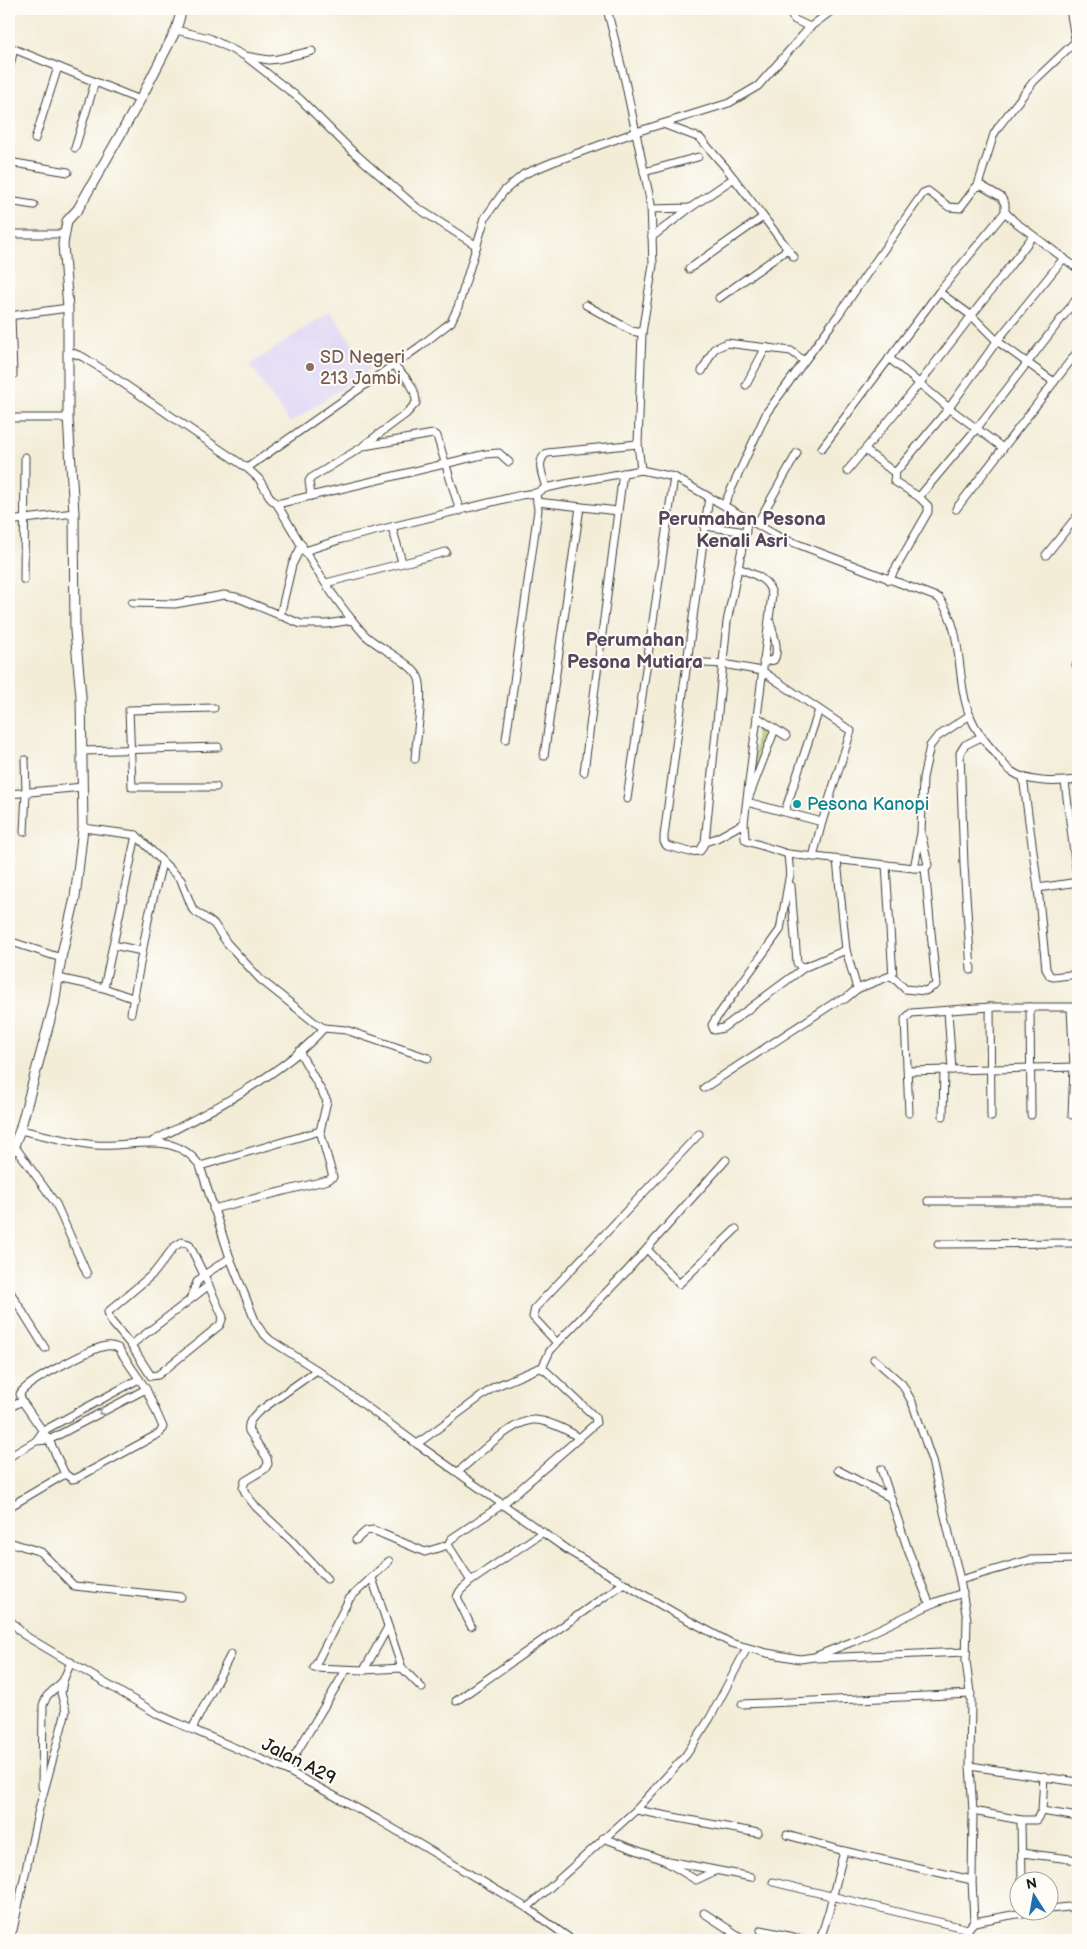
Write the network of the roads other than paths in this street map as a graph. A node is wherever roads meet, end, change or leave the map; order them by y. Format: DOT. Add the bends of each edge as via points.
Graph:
graph roads {
  1 [pos="182,9"];
  2 [pos="607,9"];
  3 [pos="786,9"];
  4 [pos="834,9"];
  5 [pos="1070,9"];
  6 [pos="810,28"];
  7 [pos="176,30"];
  8 [pos="1075,42"];
  9 [pos="11,48"];
  10 [pos="312,51"];
  11 [pos="246,56"];
  12 [pos="1078,56"];
  13 [pos="58,67"];
  14 [pos="9,68"];
  15 [pos="95,82"];
  16 [pos="140,100"];
  17 [pos="662,124"];
  18 [pos="636,132"];
  19 [pos="35,139"];
  20 [pos="75,148"];
  21 [pos="698,157"];
  22 [pos="9,162"];
  23 [pos="68,172"];
  24 [pos="644,172"];
  25 [pos="734,178"];
  26 [pos="978,185"];
  27 [pos="9,201"];
  28 [pos="34,205"];
  29 [pos="690,208"];
  30 [pos="651,209"];
  31 [pos="1005,212"];
  32 [pos="764,217"];
  33 [pos="9,234"];
  34 [pos="64,234"];
  35 [pos="1033,236"];
  36 [pos="652,237"];
  37 [pos="477,246"];
  38 [pos="788,249"];
  39 [pos="794,257"];
  40 [pos="1064,258"];
  41 [pos="689,268"];
  42 [pos="1078,269"];
  43 [pos="939,292"];
  44 [pos="1078,297"];
  45 [pos="719,298"];
  46 [pos="586,305"];
  47 [pos="68,308"];
  48 [pos="10,316"];
  49 [pos="972,316"];
  50 [pos="642,333"];
  51 [pos="997,342"];
  52 [pos="766,347"];
  53 [pos="68,351"];
  54 [pos="1078,351"];
  55 [pos="10,353"];
  56 [pos="889,358"];
  57 [pos="804,362"];
  58 [pos="1028,364"];
  59 [pos="394,365"];
  60 [pos="702,371"];
  61 [pos="13,375"];
  62 [pos="1054,382"];
  63 [pos="919,384"];
  64 [pos="746,385"];
  65 [pos="949,408"];
  66 [pos="9,418"];
  67 [pos="68,418"];
  68 [pos="977,428"];
  69 [pos="638,444"];
  70 [pos="364,446"];
  71 [pos="822,448"];
  72 [pos="1003,448"];
  73 [pos="865,450"];
  74 [pos="797,453"];
  75 [pos="25,457"];
  76 [pos="508,462"];
  77 [pos="445,464"];
  78 [pos="247,468"];
  79 [pos="641,470"];
  80 [pos="847,471"];
  81 [pos="623,473"];
  82 [pos="894,473"];
  83 [pos="674,477"];
  84 [pos="546,488"];
  85 [pos="536,493"];
  86 [pos="311,496"];
  87 [pos="710,497"];
  88 [pos="919,497"];
  89 [pos="537,502"];
  90 [pos="277,504"];
  91 [pos="724,505"];
  92 [pos="580,507"];
  93 [pos="956,509"];
  94 [pos="460,510"];
  95 [pos="618,511"];
  96 [pos="74,513"];
  97 [pos="1078,515"];
  98 [pos="25,519"];
  99 [pos="748,519"];
  100 [pos="9,521"];
  101 [pos="757,524"];
  102 [pos="706,526"];
  103 [pos="392,527"];
  104 [pos="746,532"];
  105 [pos="304,548"];
  106 [pos="446,552"];
  107 [pos="1046,555"];
  108 [pos="402,562"];
  109 [pos="738,568"];
  110 [pos="24,580"];
  111 [pos="889,580"];
  112 [pos="326,582"];
  113 [pos="132,603"];
  114 [pos="280,616"];
  115 [pos="352,620"];
  116 [pos="769,620"];
  117 [pos="687,662"];
  118 [pos="763,662"];
  119 [pos="723,664"];
  120 [pos="762,671"];
  121 [pos="214,708"];
  122 [pos="819,710"];
  123 [pos="970,715"];
  124 [pos="757,717"];
  125 [pos="775,729"];
  126 [pos="786,736"];
  127 [pos="981,737"];
  128 [pos="506,739"];
  129 [pos="218,747"];
  130 [pos="132,750"];
  131 [pos="83,751"];
  132 [pos="544,756"];
  133 [pos="414,759"];
  134 [pos="25,760"];
  135 [pos="584,772"];
  136 [pos="1023,777"];
  137 [pos="1078,780"];
  138 [pos="1064,782"];
  139 [pos="83,787"];
  140 [pos="216,787"];
  141 [pos="26,793"];
  142 [pos="9,794"];
  143 [pos="627,799"];
  144 [pos="748,802"];
  145 [pos="785,811"];
  146 [pos="822,822"];
  147 [pos="744,823"];
  148 [pos="82,828"];
  149 [pos="24,832"];
  150 [pos="921,833"];
  151 [pos="136,835"];
  152 [pos="705,842"];
  153 [pos="788,854"];
  154 [pos="813,857"];
  155 [pos="837,860"];
  156 [pos="162,863"];
  157 [pos="886,865"];
  158 [pos="914,868"];
  159 [pos="925,868"];
  160 [pos="790,873"];
  161 [pos="1078,883"];
  162 [pos="1038,888"];
  163 [pos="9,941"];
  164 [pos="113,945"];
  165 [pos="846,950"];
  166 [pos="142,951"];
  167 [pos="61,958"];
  168 [pos="805,967"];
  169 [pos="971,970"];
  170 [pos="1078,974"];
  171 [pos="893,976"];
  172 [pos="58,978"];
  173 [pos="104,988"];
  174 [pos="857,989"];
  175 [pos="134,999"];
  176 [pos="990,1007"];
  177 [pos="1030,1007"];
  178 [pos="1075,1008"];
  179 [pos="948,1011"];
  180 [pos="132,1013"];
  181 [pos="324,1028"];
  182 [pos="299,1051"];
  183 [pos="428,1058"];
  184 [pos="1076,1067"];
  185 [pos="991,1068"];
  186 [pos="1031,1068"];
  187 [pos="948,1070"];
  188 [pos="908,1071"];
  189 [pos="704,1088"];
  190 [pos="909,1113"];
  191 [pos="1072,1115"];
  192 [pos="943,1116"];
  193 [pos="1031,1116"];
  194 [pos="991,1117"];
  195 [pos="20,1130"];
  196 [pos="320,1131"];
  197 [pos="699,1134"];
  198 [pos="153,1142"];
  199 [pos="14,1145"];
  200 [pos="9,1158"];
  201 [pos="726,1160"];
  202 [pos="200,1166"];
  203 [pos="928,1201"];
  204 [pos="1078,1201"];
  205 [pos="213,1209"];
  206 [pos="736,1229"];
  207 [pos="1078,1243"];
  208 [pos="938,1244"];
  209 [pos="647,1249"];
  210 [pos="230,1258"];
  211 [pos="87,1274"];
  212 [pos="204,1275"];
  213 [pos="208,1286"];
  214 [pos="9,1290"];
  215 [pos="190,1299"];
  216 [pos="557,1343"];
  217 [pos="131,1345"];
  218 [pos="45,1348"];
  219 [pos="874,1359"];
  220 [pos="542,1368"];
  221 [pos="317,1370"];
  222 [pos="139,1379"];
  223 [pos="146,1389"];
  224 [pos="22,1401"];
  225 [pos="9,1408"];
  226 [pos="43,1431"];
  227 [pos="579,1438"];
  228 [pos="49,1440"];
  229 [pos="36,1441"];
  230 [pos="417,1444"];
  231 [pos="9,1457"];
  232 [pos="881,1469"];
  233 [pos="838,1470"];
  234 [pos="458,1472"];
  235 [pos="65,1474"];
  236 [pos="892,1498"];
  237 [pos="503,1504"];
  238 [pos="9,1507"];
  239 [pos="543,1532"];
  240 [pos="356,1540"];
  241 [pos="9,1542"];
  242 [pos="448,1546"];
  243 [pos="1078,1559"];
  244 [pos="389,1561"];
  245 [pos="372,1578"];
  246 [pos="327,1579"];
  247 [pos="960,1580"];
  248 [pos="472,1581"];
  249 [pos="624,1583"];
  250 [pos="963,1593"];
  251 [pos="181,1597"];
  252 [pos="930,1605"];
  253 [pos="9,1619"];
  254 [pos="471,1626"];
  255 [pos="388,1627"];
  256 [pos="747,1648"];
  257 [pos="966,1652"];
  258 [pos="231,1654"];
  259 [pos="800,1659"];
  260 [pos="71,1662"];
  261 [pos="402,1668"];
  262 [pos="346,1670"];
  263 [pos="364,1670"];
  264 [pos="64,1681"];
  265 [pos="422,1688"];
  266 [pos="971,1694"];
  267 [pos="456,1701"];
  268 [pos="742,1704"];
  269 [pos="192,1729"];
  270 [pos="970,1766"];
  271 [pos="286,1770"];
  272 [pos="1044,1776"];
  273 [pos="1078,1782"];
  274 [pos="42,1798"];
  275 [pos="636,1810"];
  276 [pos="1042,1811"];
  277 [pos="973,1812"];
  278 [pos="1078,1817"];
  279 [pos="1021,1820"];
  280 [pos="758,1833"];
  281 [pos="787,1835"];
  282 [pos="603,1838"];
  283 [pos="844,1851"];
  284 [pos="1022,1852"];
  285 [pos="663,1860"];
  286 [pos="1078,1860"];
  287 [pos="716,1870"];
  288 [pos="1022,1872"];
  289 [pos="750,1877"];
  290 [pos="972,1880"];
  291 [pos="772,1882"];
  292 [pos="833,1896"];
  293 [pos="1078,1906"];
  294 [pos="527,1908"];
  295 [pos="1060,1908"];
  296 [pos="704,1913"];
  297 [pos="1010,1914"];
  298 [pos="974,1922"];
  299 [pos="968,1929"];
  300 [pos="13,1930"];
  301 [pos="761,1930"];
  302 [pos="572,1940"];
  303 [pos="745,1940"];
  304 [pos="807,1940"];
  305 [pos="820,1940"];
  306 [pos="967,1940"];
  1 -- 7 [label="street"];
  2 -- 18 [label="street"];
  3 -- 6 [label="street" via="795,20"];
  4 -- 6 [label="street"];
  5 -- 8 [label="street"];
  6 -- 17 [label="street" via="758,86 729,103"];
  7 -- 11 [label="street" via="210,38"];
  7 -- 16 [label="street"];
  8 -- 12 [label="street"];
  8 -- 26 [label="street" via="1029,86 999,126"];
  9 -- 13 [label="street"];
  9 -- 14 [label="street"];
  10 -- 11 [label="street" via="268,60"];
  11 -- 37 [label="street" via="300,99 351,150 416,206"];
  13 -- 15 [label="street"];
  13 -- 19 [label="street"];
  15 -- 16 [label="street"];
  15 -- 20 [label="street"];
  16 -- 34 [label="street" via="78,209 67,221"];
  17 -- 18 [label="street"];
  17 -- 25 [label="street" via="700,138"];
  18 -- 24 [label="street"];
  18 -- 37 [label="street" via="524,174 504,191 485,218"];
  21 -- 24 [label="street"];
  22 -- 23 [label="street"];
  24 -- 30 [label="street"];
  25 -- 29 [label="street"];
  25 -- 32 [label="street"];
  26 -- 31 [label="street" via="1002,197"];
  26 -- 57 [label="street" via="960,208 949,207 928,191 923,193"];
  27 -- 28 [label="street"];
  29 -- 30 [label="street"];
  29 -- 36 [label="street"];
  30 -- 36 [label="street"];
  31 -- 35 [label="street"];
  31 -- 43 [label="street"];
  32 -- 38 [label="street"];
  32 -- 41 [label="street"];
  33 -- 34 [label="street"];
  34 -- 47 [label="street"];
  35 -- 40 [label="street"];
  35 -- 49 [label="street"];
  36 -- 50 [label="street" via="653,265"];
  37 -- 59 [label="street" via="458,307 450,322"];
  38 -- 39 [label="street"];
  38 -- 45 [label="street"];
  40 -- 42 [label="street"];
  40 -- 51 [label="street"];
  43 -- 49 [label="street"];
  43 -- 56 [label="street"];
  44 -- 58 [label="street"];
  46 -- 50 [label="street" via="632,331"];
  47 -- 48 [label="street"];
  47 -- 53 [label="street"];
  48 -- 55 [label="street"];
  49 -- 51 [label="street"];
  49 -- 63 [label="street"];
  50 -- 69 [label="street"];
  51 -- 58 [label="street"];
  51 -- 65 [label="street"];
  52 -- 57 [label="street" via="791,352"];
  52 -- 60 [label="street" via="727,343 714,349"];
  52 -- 64 [label="street"];
  53 -- 67 [label="street"];
  53 -- 78 [label="street" via="105,371"];
  54 -- 62 [label="street"];
  55 -- 61 [label="street"];
  56 -- 63 [label="street"];
  56 -- 71 [label="street"];
  57 -- 91 [label="street" via="767,412"];
  58 -- 62 [label="street"];
  58 -- 68 [label="street"];
  59 -- 70 [label="street" via="413,387 416,403"];
  59 -- 78 [label="street"];
  62 -- 72 [label="street"];
  63 -- 65 [label="street"];
  63 -- 73 [label="street"];
  65 -- 68 [label="street"];
  65 -- 82 [label="street"];
  66 -- 67 [label="street"];
  67 -- 96 [label="street"];
  68 -- 72 [label="street"];
  68 -- 88 [label="street"];
  69 -- 79 [label="street"];
  69 -- 84 [label="street" via="547,453 540,462"];
  70 -- 77 [label="street" via="433,434 437,436"];
  70 -- 86 [label="street" via="310,478"];
  72 -- 93 [label="street"];
  73 -- 80 [label="street"];
  73 -- 82 [label="street"];
  74 -- 101 [label="street"];
  75 -- 98 [label="street"];
  76 -- 77 [label="street" via="499,453"];
  77 -- 86 [label="street"];
  77 -- 94 [label="street"];
  78 -- 90 [label="street"];
  79 -- 81 [label="street"];
  79 -- 83 [label="street"];
  81 -- 84 [label="street"];
  81 -- 95 [label="street"];
  82 -- 88 [label="street" via="894,481"];
  83 -- 87 [label="street"];
  83 -- 143 [label="street"];
  84 -- 85 [label="street"];
  85 -- 89 [label="street"];
  85 -- 94 [label="street"];
  86 -- 90 [label="street"];
  87 -- 91 [label="street"];
  87 -- 102 [label="street"];
  88 -- 111 [label="street" via="928,506 928,512"];
  89 -- 92 [label="street"];
  89 -- 128 [label="street"];
  90 -- 105 [label="street"];
  91 -- 99 [label="street"];
  92 -- 95 [label="street"];
  92 -- 132 [label="street"];
  94 -- 103 [label="street"];
  95 -- 135 [label="street"];
  96 -- 98 [label="street"];
  96 -- 131 [label="street" via="75,631"];
  97 -- 107 [label="street"];
  98 -- 100 [label="street"];
  98 -- 110 [label="street"];
  99 -- 101 [label="street"];
  99 -- 104 [label="street"];
  101 -- 111 [label="street" via="779,537"];
  102 -- 104 [label="street"];
  102 -- 117 [label="street"];
  103 -- 105 [label="street"];
  103 -- 108 [label="street"];
  104 -- 109 [label="street"];
  105 -- 112 [label="street"];
  105 -- 114 [label="street" via="292,565"];
  106 -- 108 [label="street"];
  108 -- 112 [label="street"];
  109 -- 116 [label="street" via="760,577 771,587"];
  109 -- 119 [label="street" via="727,622"];
  111 -- 123 [label="street" via="939,598 944,605 957,640 962,685"];
  112 -- 115 [label="street"];
  113 -- 114 [label="street" via="175,604 224,595 250,602"];
  114 -- 115 [label="street" via="301,624"];
  115 -- 133 [label="street" via="365,636 411,668 419,679"];
  116 -- 118 [label="street"];
  116 -- 118 [label="street" via="777,655 774,660"];
  117 -- 119 [label="street"];
  117 -- 152 [label="street" via="664,842 667,846 696,852 703,848"];
  118 -- 120 [label="street"];
  119 -- 120 [label="street"];
  119 -- 152 [label="street"];
  120 -- 122 [label="street"];
  120 -- 124 [label="street"];
  121 -- 130 [label="street" via="129,710"];
  122 -- 145 [label="street"];
  122 -- 146 [label="street" via="851,733"];
  123 -- 127 [label="street"];
  123 -- 150 [label="street" via="937,737 930,746 923,778"];
  124 -- 125 [label="street"];
  124 -- 144 [label="street"];
  125 -- 126 [label="street"];
  125 -- 144 [label="street"];
  127 -- 136 [label="street" via="1010,771"];
  127 -- 169 [label="street" via="965,745 960,753"];
  129 -- 130 [label="street"];
  130 -- 131 [label="street"];
  130 -- 140 [label="street" via="132,787"];
  131 -- 139 [label="street"];
  134 -- 141 [label="street"];
  136 -- 138 [label="street"];
  136 -- 162 [label="street"];
  137 -- 138 [label="street"];
  138 -- 161 [label="street"];
  139 -- 141 [label="street"];
  139 -- 148 [label="street"];
  141 -- 142 [label="street"];
  141 -- 149 [label="street"];
  144 -- 145 [label="street"];
  144 -- 147 [label="street"];
  145 -- 146 [label="street"];
  146 -- 154 [label="street"];
  147 -- 152 [label="street"];
  147 -- 153 [label="street" via="747,841"];
  148 -- 151 [label="street"];
  148 -- 167 [label="street" via="76,898"];
  150 -- 158 [label="street"];
  150 -- 159 [label="street" via="928,865"];
  151 -- 156 [label="street"];
  151 -- 164 [label="street"];
  153 -- 154 [label="street"];
  153 -- 160 [label="street"];
  154 -- 155 [label="street"];
  155 -- 157 [label="street"];
  155 -- 165 [label="street"];
  156 -- 166 [label="street"];
  156 -- 181 [label="street" via="181,880 193,910 214,924 260,979"];
  157 -- 158 [label="street"];
  157 -- 171 [label="street"];
  158 -- 159 [label="street"];
  159 -- 171 [label="street" via="936,985 925,991 905,989"];
  160 -- 168 [label="street" via="796,959 800,966"];
  160 -- 168 [label="street" via="780,930 715,1020 714,1030 723,1028"];
  161 -- 162 [label="street"];
  162 -- 170 [label="street" via="1048,974 1053,977"];
  163 -- 167 [label="street"];
  164 -- 166 [label="street"];
  164 -- 173 [label="street"];
  165 -- 168 [label="street"];
  165 -- 174 [label="street"];
  166 -- 175 [label="street"];
  167 -- 172 [label="street"];
  171 -- 174 [label="street"];
  172 -- 173 [label="street"];
  172 -- 195 [label="street" via="54,1005"];
  173 -- 175 [label="street"];
  174 -- 189 [label="street"];
  175 -- 180 [label="street"];
  176 -- 177 [label="street"];
  176 -- 179 [label="street"];
  176 -- 185 [label="street"];
  177 -- 178 [label="street"];
  177 -- 186 [label="street"];
  178 -- 184 [label="street"];
  179 -- 187 [label="street"];
  179 -- 188 [label="street" via="911,1014 905,1019"];
  181 -- 182 [label="street"];
  181 -- 183 [label="street" via="346,1030"];
  182 -- 196 [label="street" via="327,1100"];
  182 -- 198 [label="street" via="224,1103"];
  184 -- 186 [label="street"];
  184 -- 191 [label="street"];
  185 -- 186 [label="street"];
  185 -- 187 [label="street"];
  185 -- 194 [label="street"];
  186 -- 193 [label="street"];
  187 -- 188 [label="street"];
  187 -- 192 [label="street"];
  188 -- 190 [label="street"];
  195 -- 198 [label="street" via="95,1145"];
  195 -- 199 [label="street"];
  196 -- 202 [label="street"];
  196 -- 205 [label="street" via="331,1179"];
  197 -- 216 [label="street" via="535,1308 533,1317 536,1323"];
  198 -- 202 [label="street" via="173,1144 185,1150"];
  199 -- 200 [label="street"];
  199 -- 211 [label="street" via="56,1204"];
  201 -- 209 [label="street"];
  202 -- 205 [label="street"];
  203 -- 204 [label="street"];
  205 -- 210 [label="street"];
  206 -- 209 [label="street" via="679,1284"];
  207 -- 208 [label="street"];
  209 -- 216 [label="street"];
  210 -- 212 [label="street"];
  210 -- 221 [label="street" via="262,1332"];
  212 -- 213 [label="street"];
  212 -- 215 [label="street" via="197,1282"];
  212 -- 217 [label="street" via="189,1244 182,1242 174,1247 154,1273 108,1312 110,1320"];
  213 -- 215 [label="street"];
  213 -- 217 [label="street" via="223,1320 158,1375 151,1376"];
  214 -- 218 [label="street"];
  215 -- 217 [label="street"];
  216 -- 220 [label="street"];
  219 -- 247 [label="street" via="902,1384 912,1402 932,1461"];
  220 -- 227 [label="street" via="595,1417 596,1423"];
  220 -- 230 [label="street" via="494,1387"];
  221 -- 230 [label="street"];
  221 -- 246 [label="street" via="251,1420 249,1431 268,1464 245,1481 243,1488 256,1507"];
  222 -- 223 [label="street"];
  222 -- 224 [label="street" via="118,1348 104,1346 25,1387 20,1394"];
  222 -- 226 [label="street"];
  223 -- 228 [label="street, one-way"];
  223 -- 235 [label="street" via="162,1430 77,1478 72,1479"];
  224 -- 225 [label="street"];
  224 -- 226 [label="street"];
  226 -- 228 [label="street"];
  226 -- 229 [label="street"];
  227 -- 234 [label="street" via="568,1431 532,1420 507,1432"];
  227 -- 237 [label="street"];
  228 -- 229 [label="street"];
  228 -- 235 [label="street"];
  229 -- 231 [label="street"];
  230 -- 234 [label="street"];
  232 -- 236 [label="street"];
  233 -- 236 [label="street"];
  234 -- 237 [label="street"];
  235 -- 238 [label="street"];
  236 -- 252 [label="street"];
  237 -- 239 [label="street"];
  237 -- 242 [label="street" via="451,1539"];
  239 -- 248 [label="street"];
  239 -- 249 [label="street"];
  240 -- 242 [label="street" via="366,1530 373,1530 425,1552"];
  241 -- 251 [label="street" via="40,1552 74,1586"];
  242 -- 248 [label="street"];
  243 -- 247 [label="street" via="1029,1560"];
  244 -- 245 [label="street"];
  245 -- 255 [label="street"];
  245 -- 262 [label="street" via="350,1599 314,1668"];
  247 -- 250 [label="street"];
  248 -- 254 [label="street" via="457,1596"];
  249 -- 256 [label="street" via="731,1643"];
  249 -- 267 [label="street"];
  250 -- 252 [label="street"];
  250 -- 257 [label="street" via="967,1620"];
  252 -- 259 [label="street" via="829,1652"];
  253 -- 260 [label="street, Jalan A29" via="24,1635"];
  255 -- 261 [label="street"];
  255 -- 263 [label="street"];
  256 -- 259 [label="street"];
  256 -- 275 [label="street" via="710,1718 686,1755"];
  257 -- 259 [label="street"];
  257 -- 266 [label="street"];
  258 -- 269 [label="street"];
  260 -- 264 [label="street"];
  260 -- 269 [label="street, Jalan A29" via="159,1715"];
  261 -- 263 [label="street"];
  261 -- 265 [label="street"];
  262 -- 263 [label="street"];
  262 -- 271 [label="street"];
  264 -- 274 [label="street" via="61,1693 66,1711"];
  264 -- 274 [label="street" via="47,1696 43,1705"];
  266 -- 268 [label="street"];
  266 -- 270 [label="street"];
  269 -- 271 [label="street, Jalan A29"];
  270 -- 272 [label="street"];
  270 -- 277 [label="street"];
  271 -- 294 [label="street, Jalan A29" via="377,1819"];
  272 -- 273 [label="street"];
  272 -- 276 [label="street"];
  274 -- 300 [label="street"];
  275 -- 280 [label="street"];
  275 -- 282 [label="street"];
  276 -- 278 [label="street"];
  276 -- 279 [label="street" via="1036,1820"];
  277 -- 279 [label="street"];
  277 -- 290 [label="street"];
  279 -- 284 [label="street"];
  281 -- 283 [label="street"];
  282 -- 285 [label="street"];
  282 -- 294 [label="street"];
  283 -- 290 [label="street"];
  283 -- 292 [label="street"];
  284 -- 286 [label="street"];
  284 -- 288 [label="street"];
  285 -- 287 [label="street"];
  285 -- 287 [label="street" via="696,1880"];
  287 -- 289 [label="street"];
  290 -- 298 [label="street"];
  291 -- 292 [label="street"];
  292 -- 299 [label="street"];
  292 -- 305 [label="street"];
  293 -- 295 [label="street"];
  294 -- 302 [label="street, Jalan A29"];
  296 -- 303 [label="street"];
  297 -- 298 [label="street"];
  298 -- 299 [label="street"];
  299 -- 306 [label="street"];
  301 -- 304 [label="street"];
}
